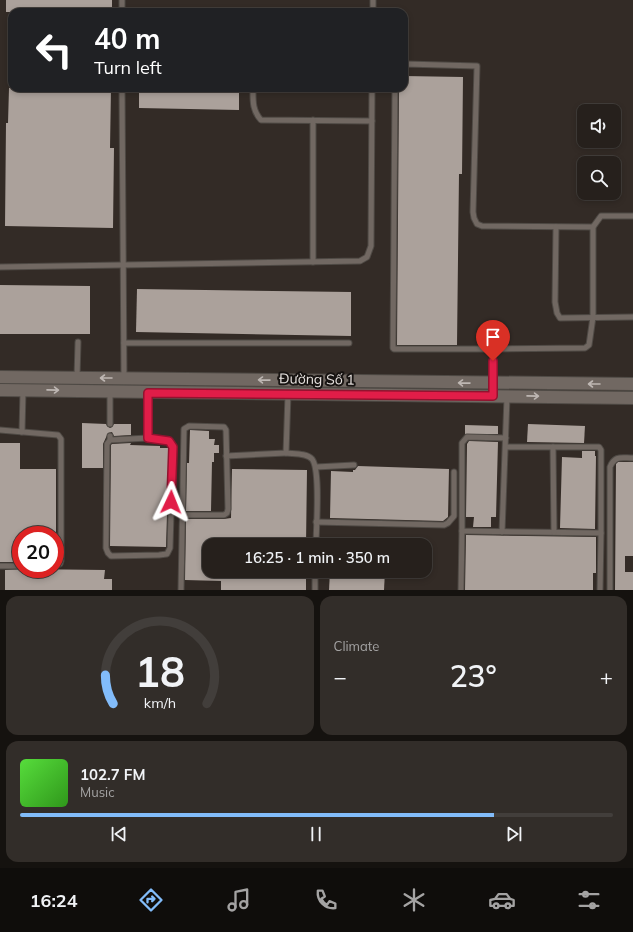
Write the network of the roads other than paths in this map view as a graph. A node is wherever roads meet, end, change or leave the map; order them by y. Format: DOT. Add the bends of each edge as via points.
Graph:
graph roads {
  1 [pos="408,64"];
  2 [pos="122,92"];
  3 [pos="253,92"];
  4 [pos="372,92"];
  5 [pos="395,92"];
  6 [pos="313,120"];
  7 [pos="372,121"];
  8 [pos="633,216"];
  9 [pos="556,227"];
  10 [pos="593,227"];
  11 [pos="313,262"];
  12 [pos="124,266"];
  13 [pos="0,267"];
  14 [pos="593,317"];
  15 [pos="633,317"];
  16 [pos="78,342"];
  17 [pos="124,343"];
  18 [pos="349,343"];
  19 [pos="494,349"];
  20 [pos="0,377"];
  21 [pos="77,378"];
  22 [pos="124,378"];
  23 [pos="633,384"];
  24 [pos="0,390"];
  25 [pos="23,390"];
  26 [pos="493,390"];
  27 [pos="110,392"];
  28 [pos="148,393"];
  29 [pos="288,394"];
  30 [pos="507,396"];
  31 [pos="633,398"];
  32 [pos="110,424"];
  33 [pos="0,430"];
  34 [pos="22,432"];
  35 [pos="148,438"];
  36 [pos="506,438"];
  37 [pos="506,447"];
  38 [pos="553,447"];
  39 [pos="286,454"];
  40 [pos="226,456"];
  41 [pos="633,458"];
  42 [pos="354,465"];
  43 [pos="316,467"];
  44 [pos="454,472"];
  45 [pos="181,515"];
  46 [pos="316,522"];
  47 [pos="61,526"];
  48 [pos="462,531"];
  49 [pos="502,532"];
  50 [pos="554,532"];
  51 [pos="601,533"];
  52 [pos="316,538"];
  53 [pos="0,566"];
  54 [pos="12,566"];
  55 [pos="315,578"];
  56 [pos="180,590"];
  57 [pos="315,590"];
  58 [pos="461,590"];
  59 [pos="600,590"];
  60 [pos="610,590"];
  1 -- 9 [label="lane" via="477,66 473,212 478,224"];
  2 -- 12 [label="lane"];
  3 -- 6 [label="lane" via="253,105 261,120"];
  4 -- 7 [label="lane"];
  5 -- 19 [label="lane" via="393,348"];
  6 -- 7 [label="lane"];
  6 -- 11 [label="lane"];
  7 -- 11 [label="lane" via="371,246 367,257 360,261"];
  8 -- 10 [label="lane" via="601,216"];
  9 -- 10 [label="lane"];
  9 -- 14 [label="lane" via="556,313 560,318"];
  10 -- 14 [label="lane"];
  11 -- 12 [label="lane"];
  12 -- 13 [label="lane"];
  12 -- 17 [label="lane"];
  14 -- 15 [label="lane"];
  14 -- 19 [label="lane" via="590,345 585,348"];
  16 -- 21 [label="lane"];
  17 -- 18 [label="lane"];
  17 -- 22 [label="lane"];
  19 -- 26 [label="lane"];
  20 -- 21 [label="street, Đường Số 1"];
  22 -- 21 [label="street, Đường Số 1, one-way"];
  26 -- 22 [label="street, Đường Số 1, one-way"];
  23 -- 26 [label="street, Đường Số 1, one-way"];
  24 -- 25 [label="street, Đường Số 1"];
  25 -- 27 [label="street, Đường Số 1, one-way"];
  25 -- 34 [label="lane"];
  26 -- 29 [label="street, Đường Số 1"];
  26 -- 30 [label="street, Đường Số 1"];
  27 -- 28 [label="street, Đường Số 1"];
  27 -- 32 [label="lane"];
  28 -- 29 [label="street, Đường Số 1"];
  28 -- 35 [label="lane"];
  29 -- 39 [label="lane"];
  30 -- 31 [label="street, Đường Số 1, one-way"];
  30 -- 36 [label="lane"];
  33 -- 34 [label="lane"];
  34 -- 47 [label="lane" via="58,435 61,439"];
  35 -- 35 [label="lane" via="110,438 107,444 106,548 111,556 167,554 170,548 173,447 169,441"];
  36 -- 37 [label="lane"];
  36 -- 48 [label="lane" via="466,437 463,440"];
  37 -- 38 [label="lane"];
  37 -- 49 [label="lane"];
  38 -- 50 [label="lane"];
  38 -- 51 [label="lane" via="596,446 601,450"];
  39 -- 40 [label="lane"];
  39 -- 43 [label="lane" via="308,456"];
  40 -- 45 [label="lane" via="227,513"];
  40 -- 45 [label="lane" via="224,427 185,427"];
  41 -- 60 [label="lane" via="617,458 610,467"];
  42 -- 43 [label="lane"];
  43 -- 46 [label="lane"];
  44 -- 46 [label="lane" via="454,516 444,525"];
  45 -- 56 [label="lane"];
  46 -- 52 [label="lane"];
  48 -- 49 [label="lane"];
  48 -- 58 [label="lane"];
  49 -- 50 [label="lane"];
  50 -- 51 [label="lane"];
  51 -- 59 [label="lane"];
  53 -- 54 [label="lane"];
  55 -- 57 [label="lane"];
}
